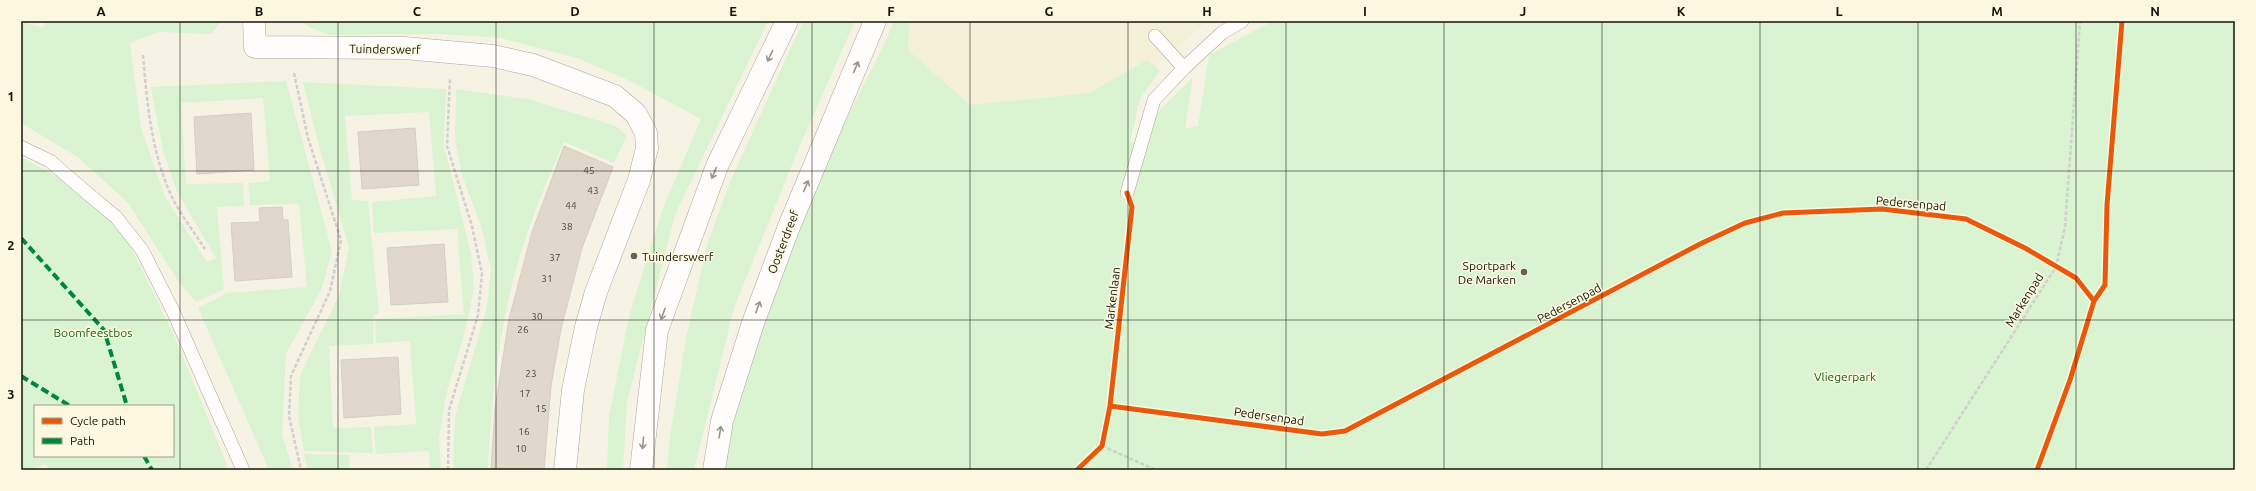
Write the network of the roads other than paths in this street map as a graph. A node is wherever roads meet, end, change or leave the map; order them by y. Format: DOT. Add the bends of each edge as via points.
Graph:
graph roads {
  1 [pos="254,21"];
  2 [pos="787,21"];
  3 [pos="875,21"];
  4 [pos="1242,21"];
  5 [pos="1154,36"];
  6 [pos="1184,68"];
  7 [pos="21,147"];
  8 [pos="1127,194"];
  9 [pos="243,470"];
  10 [pos="565,470"];
  11 [pos="641,470"];
  12 [pos="714,470"];
  1 -- 10 [label="main road, Tuinderswerf" via="255,47 404,48 493,56 533,65 615,96 636,114 646,133 647,148 639,180 596,292 586,327 573,390"];
  2 -- 11 [label="main road, one-way" via="717,166 657,330"];
  12 -- 3 [label="main road, Oosterdreef, one-way" via="722,421 753,323 788,229"];
  4 -- 6 [label="lane" via="1223,32"];
  5 -- 6 [label="lane"];
  6 -- 8 [label="lane" via="1154,100"];
  7 -- 9 [label="lane" via="50,162 115,216 142,250 173,311"];
}
